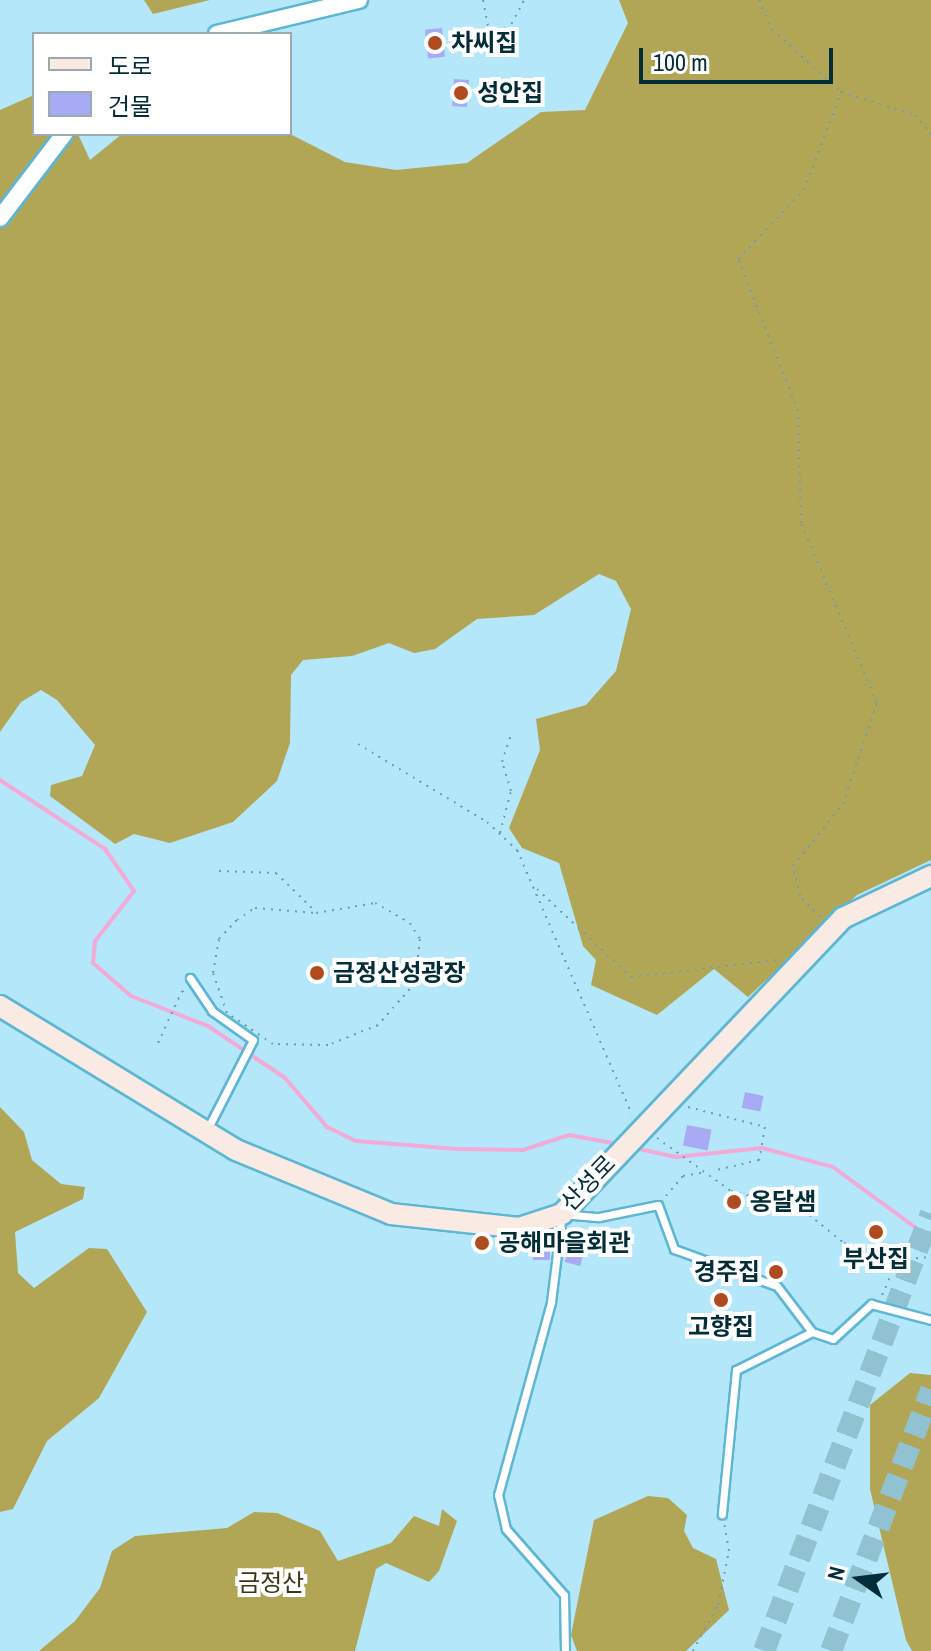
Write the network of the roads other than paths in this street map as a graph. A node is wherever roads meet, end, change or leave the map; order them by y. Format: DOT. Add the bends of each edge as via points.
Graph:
graph roads {
  1 [pos="359,0"];
  2 [pos="225,32"];
  3 [pos="62,136"];
  4 [pos="0,218"];
  5 [pos="931,876"];
  6 [pos="190,978"];
  7 [pos="0,1006"];
  8 [pos="206,1132"];
  9 [pos="562,1214"];
  10 [pos="931,1320"];
  11 [pos="812,1332"];
  12 [pos="722,1514"];
  13 [pos="565,1651"];
  1 -- 2 [label="street"];
  3 -- 4 [label="street"];
  5 -- 9 [label="main road, 산성로" via="860,906 833,929"];
  6 -- 8 [label="lane" via="212,1011 251,1044"];
  7 -- 8 [label="main road, 산성로"];
  8 -- 9 [label="main road, 산성로" via="391,1214 519,1228"];
  9 -- 11 [label="lane" via="599,1217 658,1205 674,1249 777,1286"];
  9 -- 13 [label="lane" via="551,1302 498,1495 506,1529 564,1595"];
  10 -- 11 [label="lane" via="875,1306 833,1339"];
  11 -- 12 [label="lane" via="736,1370"];
}
